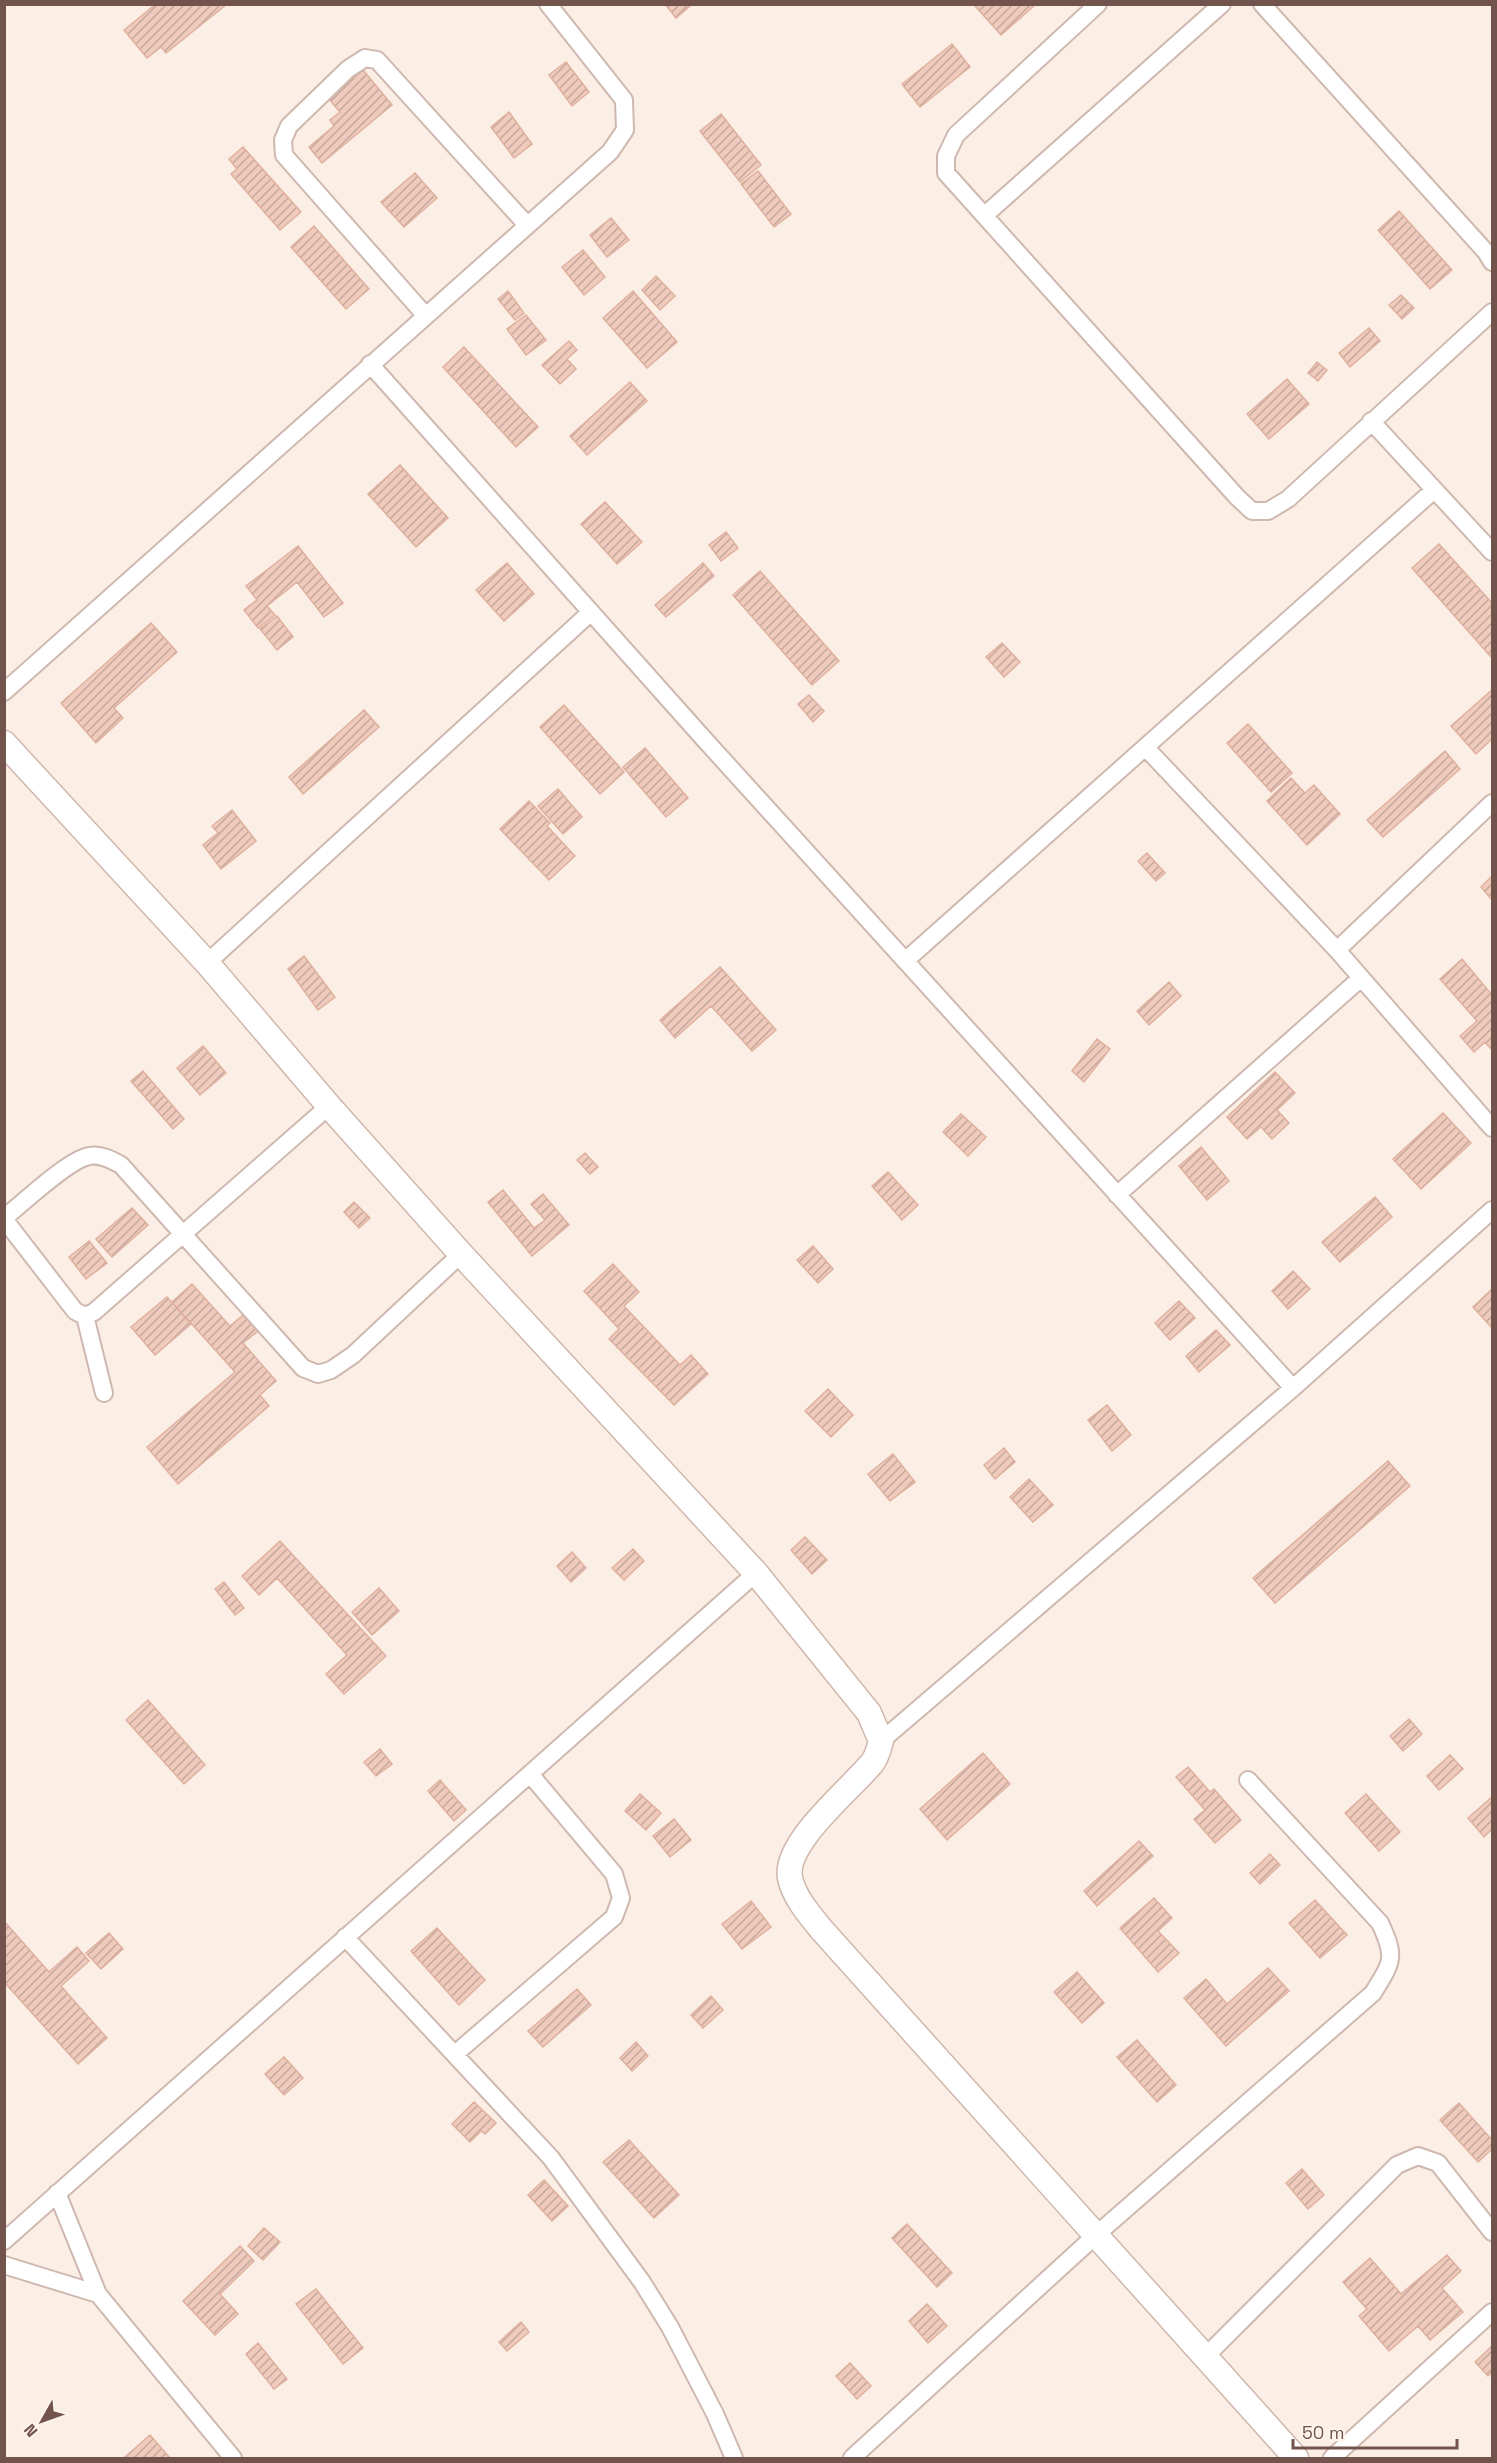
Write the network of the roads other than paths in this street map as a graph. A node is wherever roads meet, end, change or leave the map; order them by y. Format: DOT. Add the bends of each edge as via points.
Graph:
graph roads {
  1 [pos="548,4"];
  2 [pos="1098,4"];
  3 [pos="1222,4"];
  4 [pos="1262,4"];
  5 [pos="985,215"];
  6 [pos="527,225"];
  7 [pos="1492,262"];
  8 [pos="1492,312"];
  9 [pos="425,315"];
  10 [pos="370,364"];
  11 [pos="1371,421"];
  12 [pos="1434,490"];
  13 [pos="1492,552"];
  14 [pos="591,612"];
  15 [pos="4,692"];
  16 [pos="4,743"];
  17 [pos="1146,748"];
  18 [pos="1492,803"];
  19 [pos="1337,950"];
  20 [pos="905,961"];
  21 [pos="207,963"];
  22 [pos="1360,978"];
  23 [pos="328,1106"];
  24 [pos="1492,1128"];
  25 [pos="1117,1195"];
  26 [pos="1492,1210"];
  27 [pos="4,1219"];
  28 [pos="184,1233"];
  29 [pos="461,1254"];
  30 [pos="85,1316"];
  31 [pos="1293,1388"];
  32 [pos="104,1393"];
  33 [pos="756,1573"];
  34 [pos="881,1741"];
  35 [pos="530,1774"];
  36 [pos="1248,1780"];
  37 [pos="345,1937"];
  38 [pos="455,2054"];
  39 [pos="57,2193"];
  40 [pos="1492,2232"];
  41 [pos="1095,2235"];
  42 [pos="4,2241"];
  43 [pos="4,2265"];
  44 [pos="98,2294"];
  45 [pos="1492,2312"];
  46 [pos="1205,2357"];
  47 [pos="233,2458"];
  48 [pos="734,2458"];
  49 [pos="852,2458"];
  50 [pos="1296,2458"];
  51 [pos="1332,2458"];
  1 -- 6 [label="street" via="624,100 625,130 610,152"];
  2 -- 5 [label="street" via="956,135 946,156 946,174"];
  3 -- 5 [label="street"];
  4 -- 7 [label="street"];
  5 -- 11 [label="street" via="1252,510 1268,511 1288,499"];
  6 -- 9 [label="street"];
  6 -- 9 [label="street" via="377,60 365,58 348,69 289,126 283,140 284,155"];
  8 -- 11 [label="street"];
  9 -- 10 [label="street"];
  10 -- 14 [label="street"];
  10 -- 15 [label="street"];
  11 -- 12 [label="street"];
  12 -- 13 [label="street"];
  12 -- 17 [label="street"];
  14 -- 20 [label="street"];
  14 -- 21 [label="street"];
  16 -- 21 [label="street"];
  17 -- 19 [label="street"];
  17 -- 20 [label="street"];
  18 -- 19 [label="street"];
  19 -- 22 [label="street"];
  20 -- 25 [label="street"];
  21 -- 23 [label="street"];
  22 -- 24 [label="street"];
  22 -- 25 [label="street"];
  23 -- 28 [label="street"];
  23 -- 29 [label="street"];
  25 -- 31 [label="street"];
  26 -- 31 [label="street"];
  27 -- 28 [label="street" via="74,1162 90,1156 108,1158 121,1165"];
  27 -- 30 [label="street" via="75,1311"];
  28 -- 29 [label="street" via="303,1368 318,1374 353,1355"];
  28 -- 30 [label="street"];
  29 -- 33 [label="street"];
  30 -- 32 [label="street"];
  31 -- 34 [label="street"];
  33 -- 34 [label="street" via="869,1713"];
  33 -- 35 [label="street"];
  34 -- 41 [label="street" via="874,1761 821,1816 794,1855 789,1876 797,1897 821,1929"];
  35 -- 37 [label="street"];
  35 -- 38 [label="street" via="614,1874 621,1898 614,1917"];
  36 -- 41 [label="street" via="1380,1923 1391,1947 1389,1968 1373,1993"];
  37 -- 38 [label="street"];
  37 -- 39 [label="street"];
  38 -- 48 [label="street" via="551,2158 642,2282 670,2327"];
  39 -- 42 [label="street"];
  39 -- 44 [label="street"];
  40 -- 46 [label="street" via="1438,2163 1418,2156 1397,2165"];
  41 -- 46 [label="street"];
  41 -- 49 [label="street"];
  43 -- 44 [label="street"];
  44 -- 47 [label="street"];
  45 -- 51 [label="street"];
  46 -- 50 [label="street"];
}
